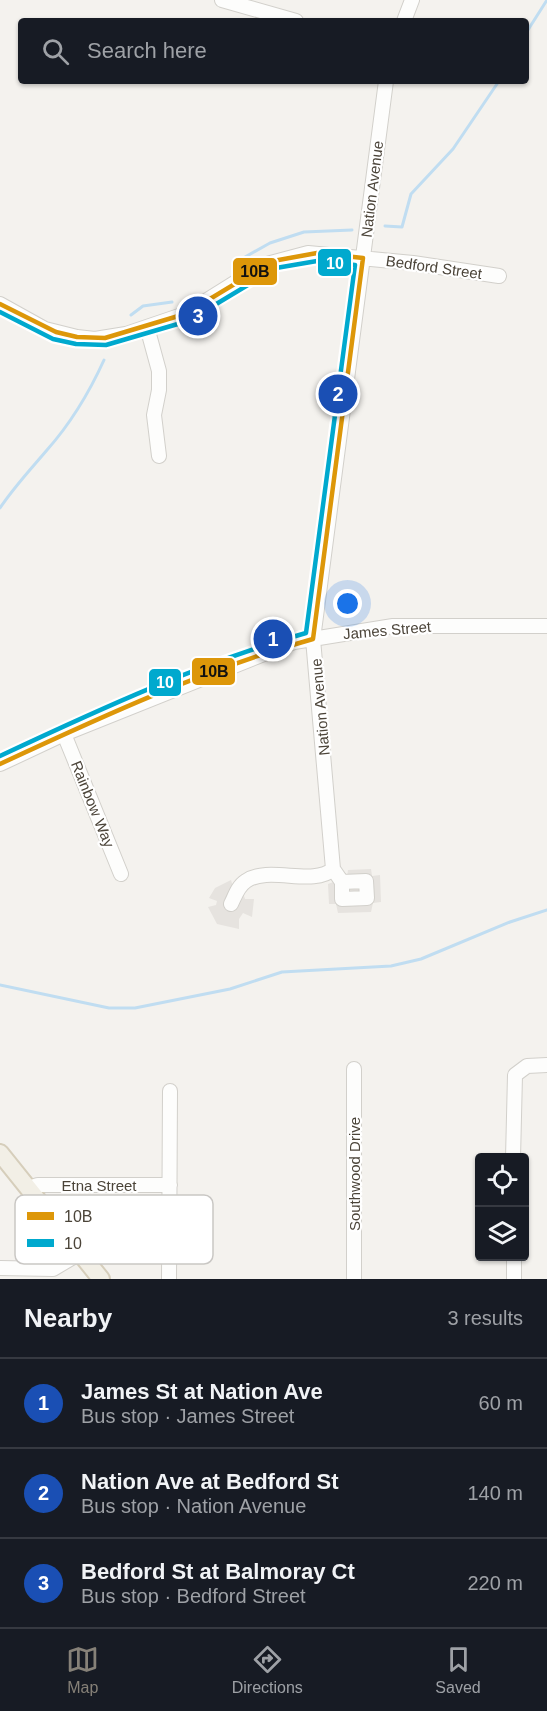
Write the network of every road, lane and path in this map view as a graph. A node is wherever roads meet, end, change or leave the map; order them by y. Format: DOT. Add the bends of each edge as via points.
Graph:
graph roads {
  1 [pos="222,0"];
  2 [pos="412,0"];
  3 [pos="285,18"];
  4 [pos="405,18"];
  5 [pos="386,84"];
  6 [pos="363,258"];
  7 [pos="499,276"];
  8 [pos="0,304"];
  9 [pos="147,327"];
  10 [pos="159,456"];
  11 [pos="547,626"];
  12 [pos="313,639"];
  13 [pos="64,734"];
  14 [pos="0,764"];
  15 [pos="333,869"];
  16 [pos="121,874"];
  17 [pos="342,882"];
  18 [pos="231,904"];
  19 [pos="547,1065"];
  20 [pos="354,1069"];
  21 [pos="170,1091"];
  22 [pos="0,1153"];
  23 [pos="513,1153"];
  24 [pos="170,1185"];
  25 [pos="28,1188"];
  26 [pos="34,1195"];
  27 [pos="170,1195"];
  28 [pos="514,1261"];
  29 [pos="61,1264"];
  30 [pos="89,1264"];
  31 [pos="0,1268"];
  32 [pos="101,1279"];
  33 [pos="354,1279"];
  34 [pos="514,1279"];
  1 -- 3 [label="street"];
  2 -- 4 [label="street"];
  5 -- 6 [label="street, Nation Avenue"];
  6 -- 7 [label="street, Bedford Street"];
  6 -- 9 [label="street, Bedford Street" via="317,253 273,261 196,308"];
  6 -- 12 [label="street, Nation Avenue"];
  8 -- 9 [label="street, Bedford Street" via="45,329 77,337 105,338"];
  9 -- 10 [label="street" via="159,370 154,423"];
  11 -- 12 [label="street, James Street" via="393,626"];
  12 -- 13 [label="street, James Street" via="259,654"];
  12 -- 15 [label="street, Nation Avenue"];
  13 -- 14 [label="street, James Street"];
  13 -- 16 [label="street, Rainbow Way"];
  15 -- 17 [label="street"];
  15 -- 18 [label="street" via="319,875 257,876 240,886"];
  19 -- 23 [label="street" via="534,1065 514,1075"];
  20 -- 33 [label="street, Southwood Drive"];
  21 -- 24 [label="street"];
  22 -- 25 [label="main road"];
  24 -- 25 [label="street, Etna Street"];
  24 -- 27 [label="street"];
  25 -- 26 [label="main road"];
  28 -- 34 [label="street"];
  29 -- 31 [label="street" via="53,1269"];
  30 -- 32 [label="main road"];
}
